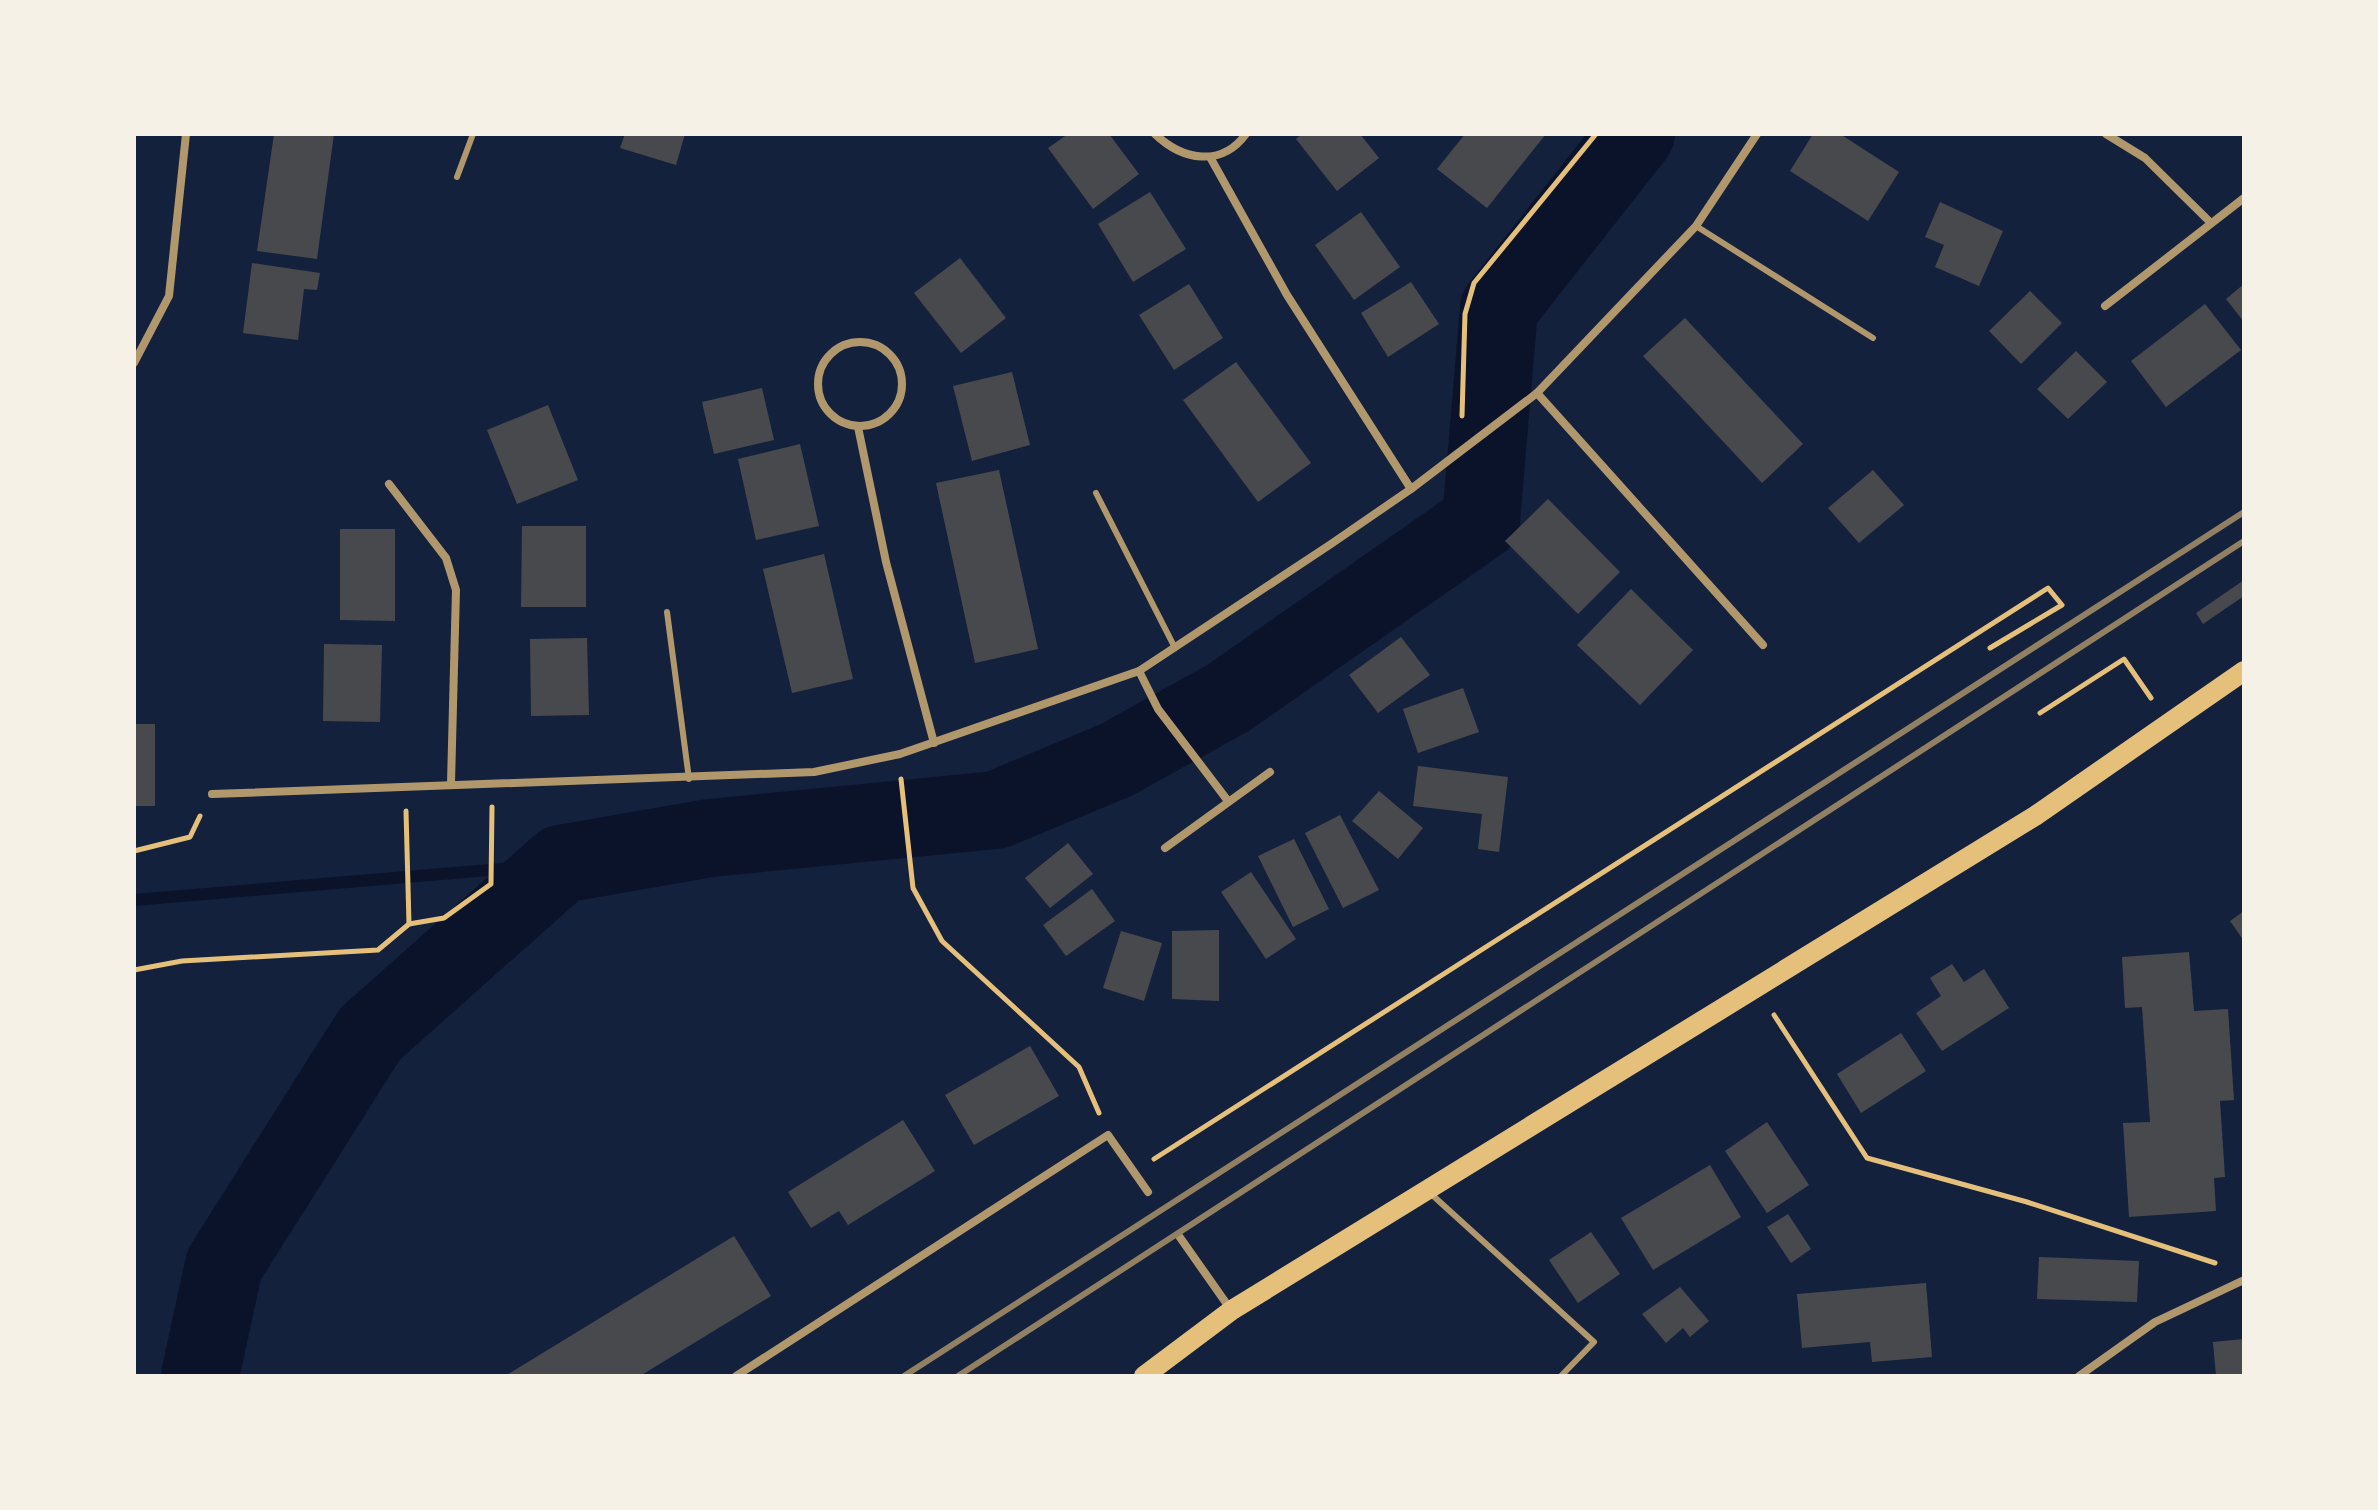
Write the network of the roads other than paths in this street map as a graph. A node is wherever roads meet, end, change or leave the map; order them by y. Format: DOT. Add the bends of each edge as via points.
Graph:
graph roads {
  1 [pos="186,134"];
  2 [pos="473,134"];
  3 [pos="1155,134"];
  4 [pos="1246,134"];
  5 [pos="1757,134"];
  6 [pos="2106,134"];
  7 [pos="1210,157"];
  8 [pos="457,177"];
  9 [pos="2244,198"];
  10 [pos="2211,223"];
  11 [pos="1696,226"];
  12 [pos="2105,306"];
  13 [pos="1873,338"];
  14 [pos="134,363"];
  15 [pos="1537,393"];
  16 [pos="858,427"];
  17 [pos="389,484"];
  18 [pos="1411,489"];
  19 [pos="1096,493"];
  20 [pos="667,612"];
  21 [pos="1763,645"];
  22 [pos="1175,648"];
  23 [pos="1139,671"];
  24 [pos="2244,671"];
  25 [pos="934,743"];
  26 [pos="1270,772"];
  27 [pos="689,779"];
  28 [pos="451,783"];
  29 [pos="212,794"];
  30 [pos="1228,801"];
  31 [pos="1165,848"];
  32 [pos="1426,1189"];
  33 [pos="1148,1192"];
  34 [pos="1179,1236"];
  35 [pos="2244,1280"];
  36 [pos="1232,1310"];
  37 [pos="736,1376"];
  38 [pos="1144,1376"];
  39 [pos="1561,1376"];
  40 [pos="2079,1376"];
  1 -- 14 [label="street" via="169,296"];
  2 -- 8 [label="lane"];
  3 -- 7 [label="street" via="1172,150"];
  4 -- 7 [label="street" via="1229,151"];
  5 -- 11 [label="street"];
  6 -- 10 [label="street" via="2145,158"];
  7 -- 18 [label="street" via="1287,295"];
  9 -- 10 [label="street"];
  10 -- 12 [label="street"];
  11 -- 13 [label="lane"];
  11 -- 15 [label="street"];
  15 -- 18 [label="street"];
  15 -- 21 [label="street"];
  16 -- 16 [label="street" via="831,416 818,390 824,362 846,344 861,342 888,352 897,364 901,393 886,417"];
  16 -- 25 [label="street" via="886,562"];
  17 -- 28 [label="street" via="446,558 456,590"];
  18 -- 22 [label="street"];
  19 -- 22 [label="lane"];
  20 -- 27 [label="lane"];
  22 -- 23 [label="street"];
  23 -- 25 [label="street"];
  23 -- 30 [label="street" via="1158,709"];
  24 -- 32 [label="main road" via="2035,816"];
  25 -- 27 [label="street" via="814,772"];
  26 -- 30 [label="street"];
  27 -- 28 [label="street"];
  28 -- 29 [label="street"];
  30 -- 31 [label="street"];
  32 -- 36 [label="main road"];
  32 -- 39 [label="lane" via="1594,1342"];
  33 -- 37 [label="street" via="1108,1135"];
  34 -- 36 [label="street"];
  35 -- 40 [label="street" via="2155,1322"];
  36 -- 38 [label="main road"];
}
